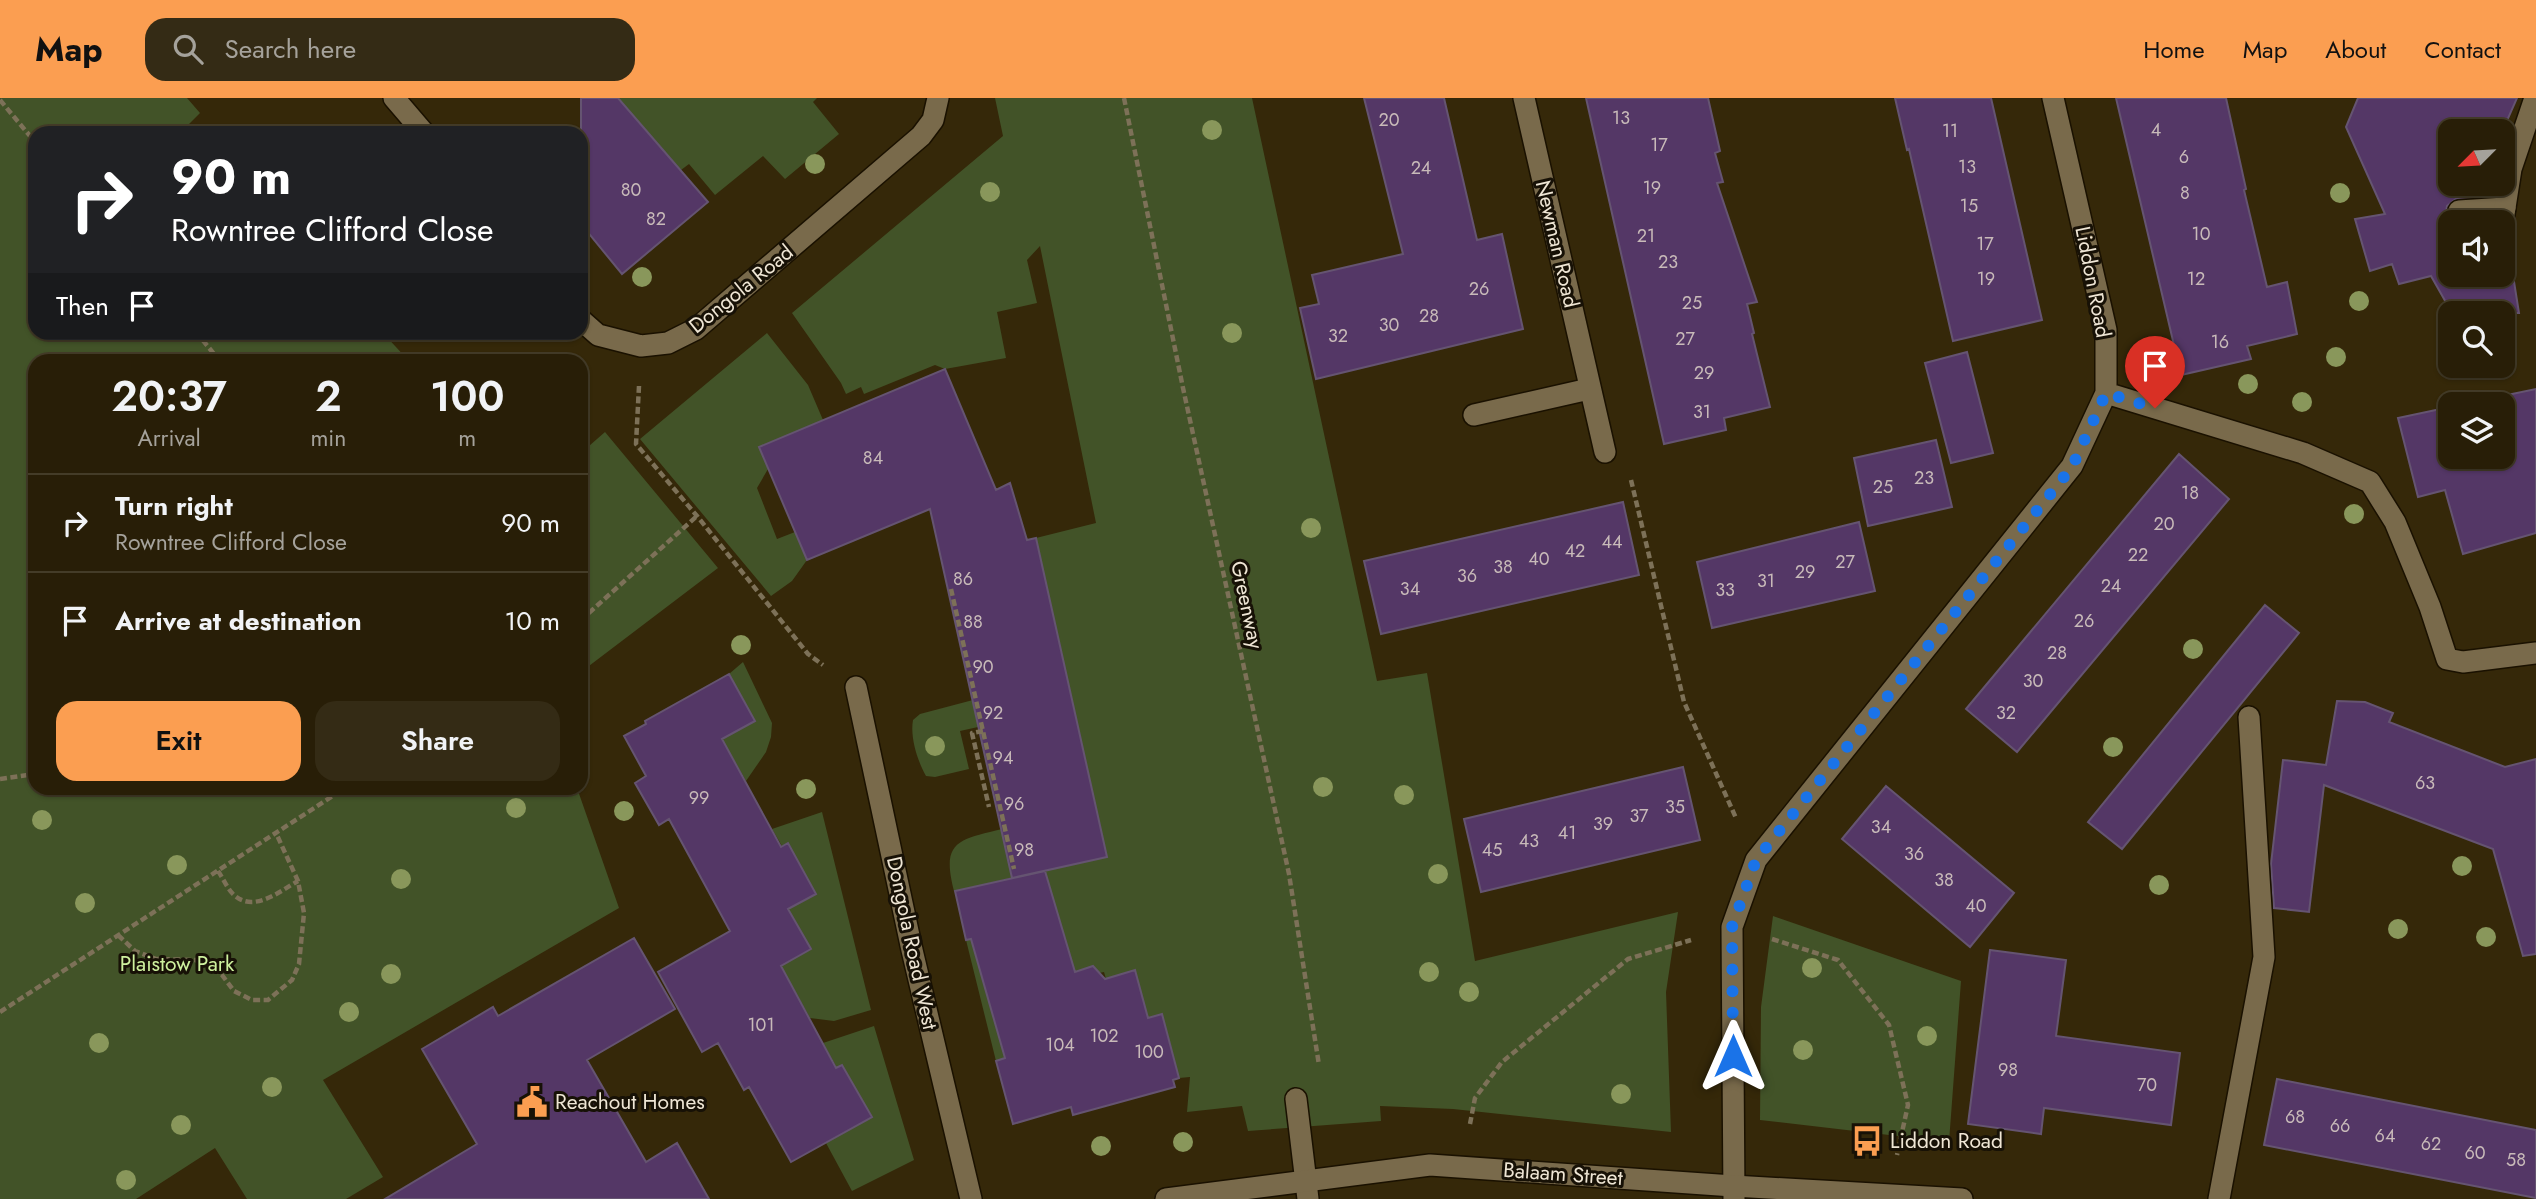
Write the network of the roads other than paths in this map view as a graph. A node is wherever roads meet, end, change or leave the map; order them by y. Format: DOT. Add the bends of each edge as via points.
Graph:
graph roads {
  1 [pos="394,98"];
  2 [pos="938,98"];
  3 [pos="1524,98"];
  4 [pos="2053,98"];
  5 [pos="2535,98"];
  6 [pos="418,126"];
  7 [pos="2505,210"];
  8 [pos="588,326"];
  9 [pos="1590,390"];
  10 [pos="2106,393"];
  11 [pos="1474,415"];
  12 [pos="1605,452"];
  13 [pos="2536,653"];
  14 [pos="856,688"];
  15 [pos="2249,717"];
  16 [pos="1296,1099"];
  17 [pos="1306,1189"];
  18 [pos="1734,1193"];
  19 [pos="971,1199"];
  20 [pos="1166,1199"];
  21 [pos="1962,1199"];
  22 [pos="2219,1199"];
  1 -- 6 [label="street"];
  2 -- 8 [label="street, Dongola Road" via="933,120 920,136 696,329 668,343 641,346 598,335"];
  3 -- 9 [label="street, Newman Road"];
  4 -- 10 [label="street, Liddon Road" via="2106,330"];
  5 -- 7 [label="street" via="2511,169"];
  9 -- 11 [label="street"];
  9 -- 12 [label="street, Newman Road"];
  10 -- 13 [label="street" via="2303,453 2370,482 2395,522 2447,659 2463,662"];
  10 -- 18 [label="street, Liddon Road" via="2072,467 1756,860 1732,927"];
  14 -- 19 [label="street, Dongola Road West"];
  15 -- 22 [label="street" via="2264,957"];
  16 -- 17 [label="street"];
  17 -- 18 [label="street, Balaam Street" via="1430,1165"];
  17 -- 20 [label="street, Balaam Street"];
  18 -- 21 [label="street, Balaam Street"];
}
